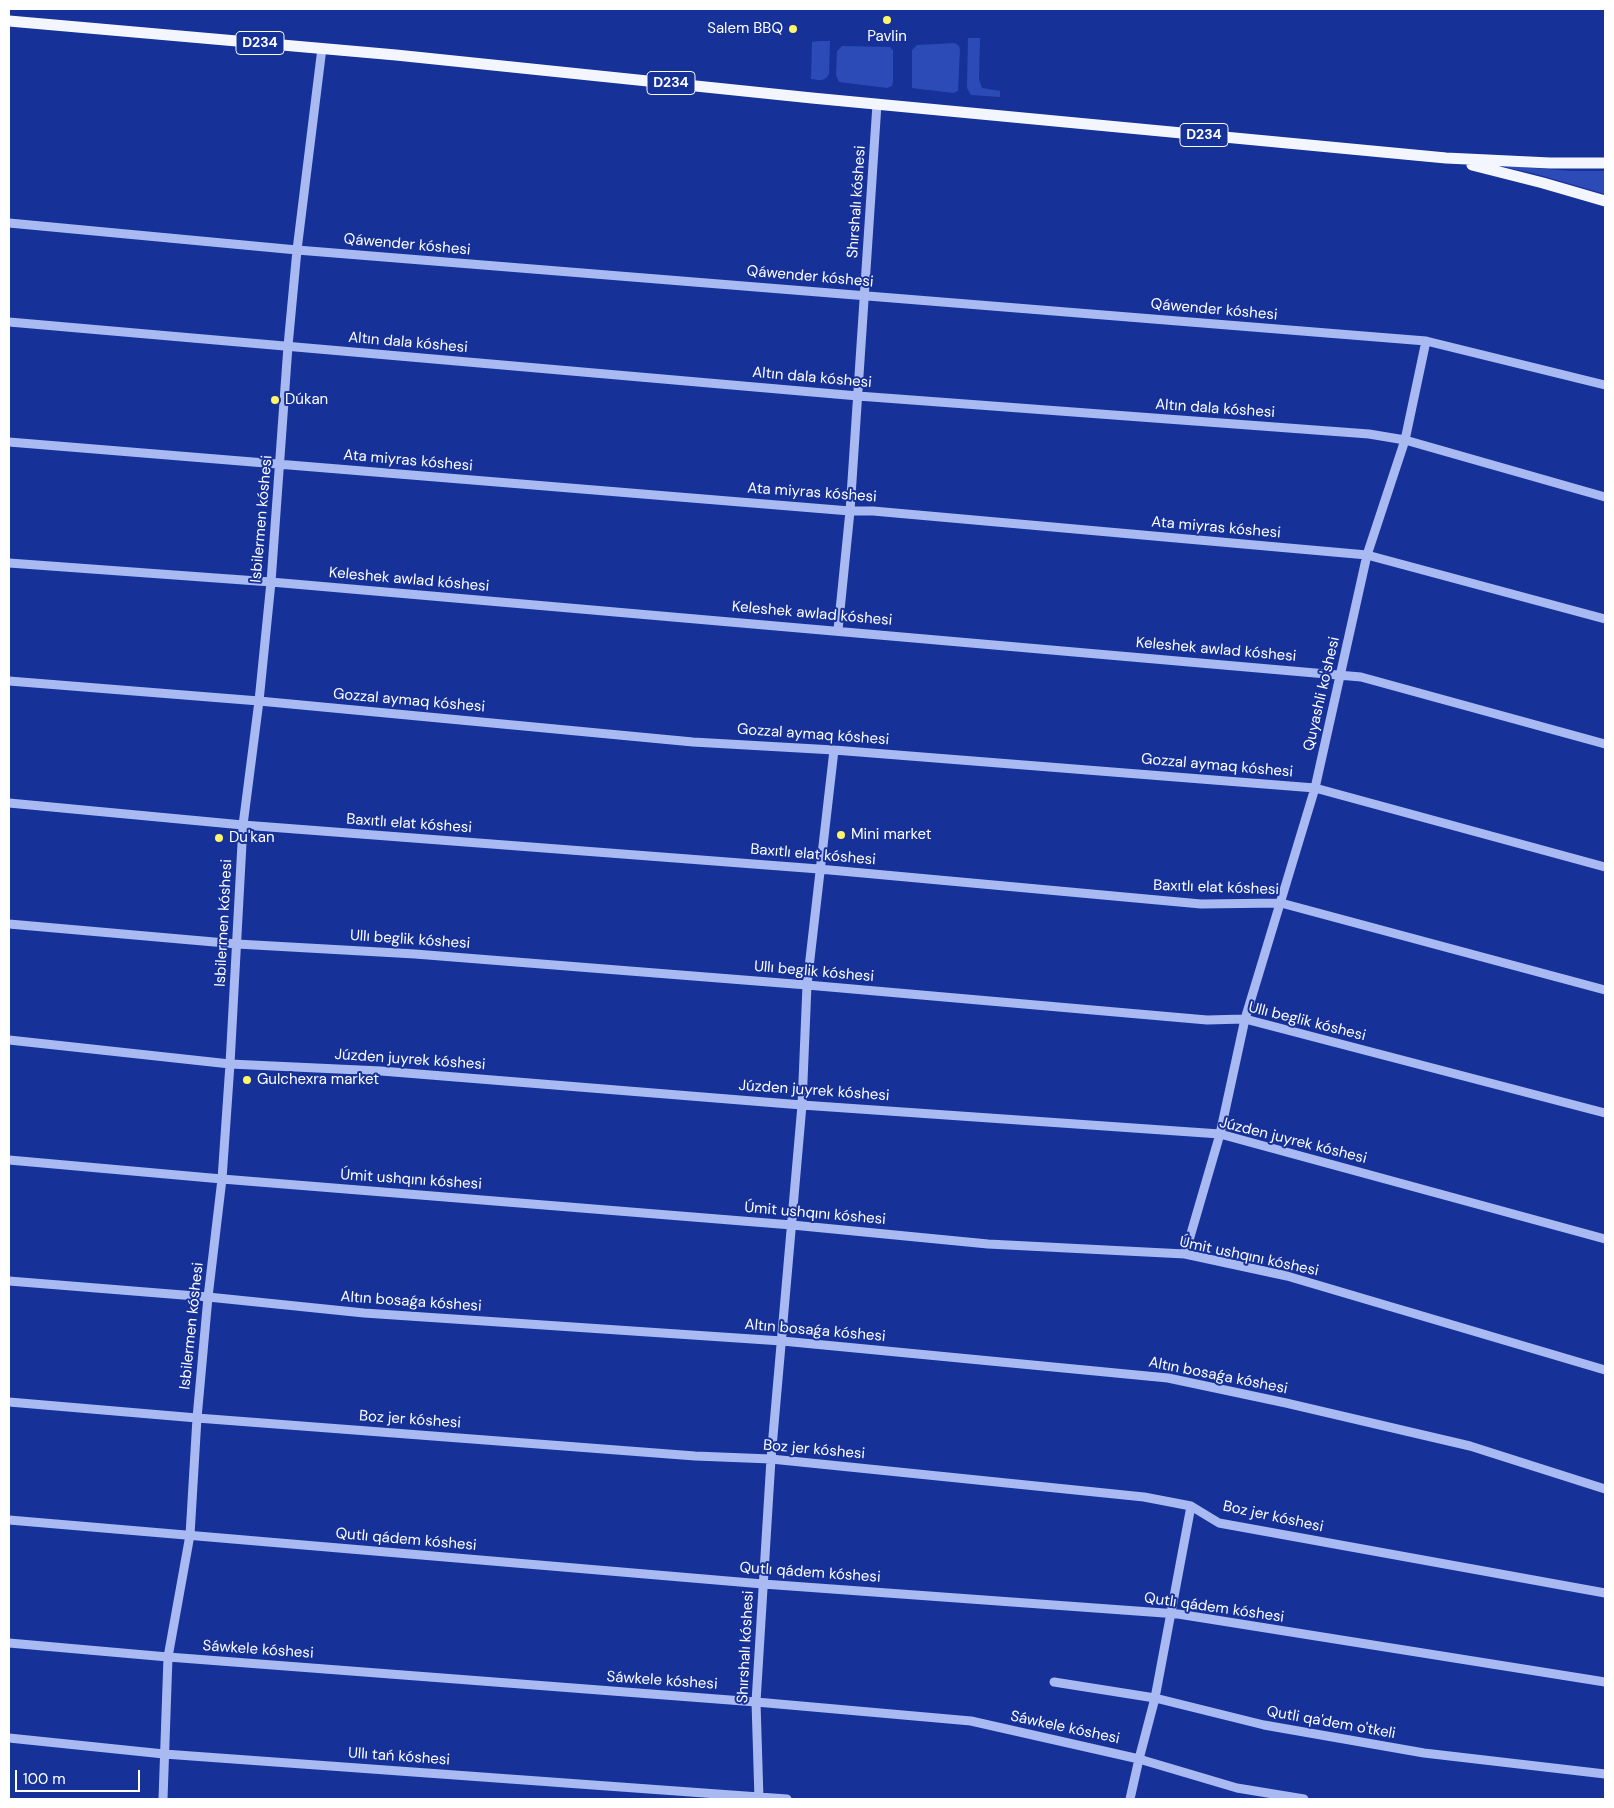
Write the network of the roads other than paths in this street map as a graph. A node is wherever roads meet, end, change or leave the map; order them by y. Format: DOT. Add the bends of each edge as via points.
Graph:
graph roads {
  1 [pos="9,20"];
  2 [pos="322,48"];
  3 [pos="877,104"];
  4 [pos="1446,158"];
  5 [pos="1605,163"];
  6 [pos="1605,201"];
  7 [pos="9,223"];
  8 [pos="297,250"];
  9 [pos="864,295"];
  10 [pos="9,322"];
  11 [pos="1426,341"];
  12 [pos="288,346"];
  13 [pos="1605,386"];
  14 [pos="858,396"];
  15 [pos="1405,440"];
  16 [pos="9,442"];
  17 [pos="280,464"];
  18 [pos="1605,496"];
  19 [pos="850,511"];
  20 [pos="1368,556"];
  21 [pos="9,563"];
  22 [pos="271,582"];
  23 [pos="1605,619"];
  24 [pos="838,630"];
  25 [pos="1340,675"];
  26 [pos="9,681"];
  27 [pos="258,701"];
  28 [pos="1605,744"];
  29 [pos="834,750"];
  30 [pos="1315,788"];
  31 [pos="9,803"];
  32 [pos="243,825"];
  33 [pos="1605,868"];
  34 [pos="820,869"];
  35 [pos="1281,903"];
  36 [pos="9,924"];
  37 [pos="237,944"];
  38 [pos="807,985"];
  39 [pos="1605,990"];
  40 [pos="1245,1019"];
  41 [pos="9,1040"];
  42 [pos="230,1064"];
  43 [pos="802,1105"];
  44 [pos="1605,1114"];
  45 [pos="1220,1134"];
  46 [pos="9,1160"];
  47 [pos="222,1179"];
  48 [pos="792,1225"];
  49 [pos="1605,1239"];
  50 [pos="1185,1254"];
  51 [pos="9,1281"];
  52 [pos="208,1297"];
  53 [pos="782,1341"];
  54 [pos="1605,1370"];
  55 [pos="9,1402"];
  56 [pos="197,1418"];
  57 [pos="771,1459"];
  58 [pos="1605,1489"];
  59 [pos="1191,1506"];
  60 [pos="9,1520"];
  61 [pos="190,1535"];
  62 [pos="764,1584"];
  63 [pos="1605,1593"];
  64 [pos="1171,1614"];
  65 [pos="9,1643"];
  66 [pos="168,1657"];
  67 [pos="1054,1682"];
  68 [pos="1605,1682"];
  69 [pos="1155,1698"];
  70 [pos="756,1702"];
  71 [pos="9,1738"];
  72 [pos="164,1754"];
  73 [pos="1139,1758"];
  74 [pos="1605,1774"];
  75 [pos="759,1798"];
  76 [pos="163,1799"];
  77 [pos="787,1799"];
  78 [pos="1130,1799"];
  79 [pos="1304,1799"];
  1 -- 2 [label="main road, D234"];
  2 -- 3 [label="main road, D234"];
  2 -- 8 [label="street, Isbilermen kóshesi"];
  3 -- 4 [label="main road, D234"];
  3 -- 9 [label="street, Shırshalı kóshesi"];
  4 -- 5 [label="main road, D234"];
  4 -- 6 [label="main road, D234"];
  7 -- 8 [label="street, Qáwender kóshesi"];
  8 -- 9 [label="street, Qáwender kóshesi"];
  8 -- 12 [label="street, Isbilermen kóshesi"];
  9 -- 11 [label="street, Qáwender kóshesi"];
  9 -- 14 [label="street, Shırshalı kóshesi"];
  10 -- 12 [label="street, Altın dala kóshesi"];
  11 -- 13 [label="street, Qáwender kóshesi"];
  11 -- 15 [label="street, Quyashli ko'shesi"];
  12 -- 14 [label="street, Altın dala kóshesi"];
  12 -- 17 [label="street, Isbilermen kóshesi"];
  14 -- 15 [label="street, Altın dala kóshesi" via="1370,434"];
  14 -- 19 [label="street, Shırshalı kóshesi"];
  15 -- 18 [label="street, Altın dala kóshesi"];
  15 -- 20 [label="street, Quyashli ko'shesi"];
  16 -- 17 [label="street, Ata miyras kóshesi"];
  17 -- 19 [label="street, Ata miyras kóshesi"];
  17 -- 22 [label="street, Isbilermen kóshesi"];
  19 -- 20 [label="street, Ata miyras kóshesi"];
  19 -- 24 [label="street, Shırshalı kóshesi"];
  20 -- 23 [label="street, Ata miyras kóshesi"];
  20 -- 25 [label="street, Quyashli ko'shesi"];
  21 -- 22 [label="street, Keleshek awlad kóshesi"];
  22 -- 24 [label="street, Keleshek awlad kóshesi"];
  22 -- 27 [label="street, Isbilermen kóshesi"];
  24 -- 25 [label="street, Keleshek awlad kóshesi"];
  25 -- 28 [label="street, Keleshek awlad kóshesi" via="1361,677"];
  25 -- 30 [label="street, Quyashli ko'shesi"];
  26 -- 27 [label="street, Gozzal aymaq kóshesi"];
  27 -- 29 [label="street, Gozzal aymaq kóshesi" via="692,742"];
  27 -- 32 [label="street, Isbilermen kóshesi"];
  29 -- 30 [label="street, Gozzal aymaq kóshesi"];
  29 -- 34 [label="street, Shırshalı kóshesi"];
  30 -- 33 [label="street, Gozzal aymaq kóshesi"];
  30 -- 35 [label="street, Quyashli ko'shesi"];
  31 -- 32 [label="street, Baxıtlı elat kóshesi"];
  32 -- 34 [label="street, Baxıtlı elat kóshesi"];
  32 -- 37 [label="street, Isbilermen kóshesi"];
  34 -- 35 [label="street, Baxıtlı elat kóshesi" via="1201,904"];
  34 -- 38 [label="street, Shırshalı kóshesi"];
  35 -- 39 [label="street, Baxıtlı elat kóshesi"];
  35 -- 40 [label="street, Quyashli ko'shesi"];
  36 -- 37 [label="street, Ullı beglik kóshesi"];
  37 -- 38 [label="street, Ullı beglik kóshesi" via="415,954"];
  37 -- 42 [label="street, Isbilermen kóshesi"];
  38 -- 40 [label="street, Ullı beglik kóshesi" via="1207,1020"];
  38 -- 43 [label="street, Shırshalı kóshesi"];
  40 -- 44 [label="street, Ullı beglik kóshesi"];
  40 -- 45 [label="street, Quyashli ko'shesi"];
  41 -- 42 [label="street, Júzden juyrek kóshesi"];
  42 -- 43 [label="street, Júzden juyrek kóshesi" via="381,1071"];
  42 -- 47 [label="street, Isbilermen kóshesi"];
  43 -- 45 [label="street, Júzden juyrek kóshesi"];
  43 -- 48 [label="street, Shırshalı kóshesi"];
  45 -- 49 [label="street, Júzden juyrek kóshesi"];
  45 -- 50 [label="street, Quyashli ko'shesi"];
  46 -- 47 [label="street, Úmit ushqını kóshesi"];
  47 -- 48 [label="street, Úmit ushqını kóshesi"];
  47 -- 52 [label="street, Isbilermen kóshesi"];
  48 -- 50 [label="street, Úmit ushqını kóshesi" via="988,1244"];
  48 -- 53 [label="street, Shırshalı kóshesi"];
  50 -- 54 [label="street, Úmit ushqını kóshesi" via="1287,1276"];
  51 -- 52 [label="street, Altın bosaǵa kóshesi"];
  52 -- 53 [label="street, Altın bosaǵa kóshesi" via="364,1313"];
  52 -- 56 [label="street, Isbilermen kóshesi"];
  53 -- 57 [label="street, Shırshalı kóshesi"];
  53 -- 58 [label="street, Altın bosaǵa kóshesi" via="1168,1378 1470,1446"];
  55 -- 56 [label="street, Boz jer kóshesi"];
  56 -- 57 [label="street, Boz jer kóshesi"];
  56 -- 61 [label="street, Isbilermen kóshesi"];
  57 -- 59 [label="street, Boz jer kóshesi" via="1144,1497"];
  57 -- 62 [label="street, Shırshalı kóshesi"];
  59 -- 63 [label="street, Boz jer kóshesi" via="1219,1523"];
  59 -- 64 [label="street"];
  60 -- 61 [label="street, Qutlı qádem kóshesi"];
  61 -- 62 [label="street, Qutlı qádem kóshesi"];
  61 -- 66 [label="street, Isbilermen kóshesi"];
  62 -- 64 [label="street, Qutlı qádem kóshesi"];
  62 -- 70 [label="street, Shırshalı kóshesi"];
  64 -- 68 [label="street, Qutlı qádem kóshesi"];
  64 -- 69 [label="street"];
  65 -- 66 [label="street, Sáwkele kóshesi"];
  66 -- 70 [label="street, Sáwkele kóshesi"];
  66 -- 72 [label="street, Isbilermen kóshesi"];
  67 -- 69 [label="street, Qutli qa'dem o'tkeli"];
  69 -- 73 [label="street"];
  69 -- 74 [label="street, Qutli qa'dem o'tkeli" via="1264,1726 1424,1753"];
  70 -- 73 [label="street, Sáwkele kóshesi" via="970,1722"];
  70 -- 75 [label="street, Shırshalı kóshesi"];
  71 -- 72 [label="street, Ullı tań kóshesi"];
  72 -- 75 [label="street, Ullı tań kóshesi"];
  72 -- 76 [label="street, Isbilermen kóshesi"];
  73 -- 78 [label="street"];
  73 -- 79 [label="street, Sáwkele kóshesi" via="1237,1788"];
  75 -- 77 [label="street, Ullı tań kóshesi"];
}
